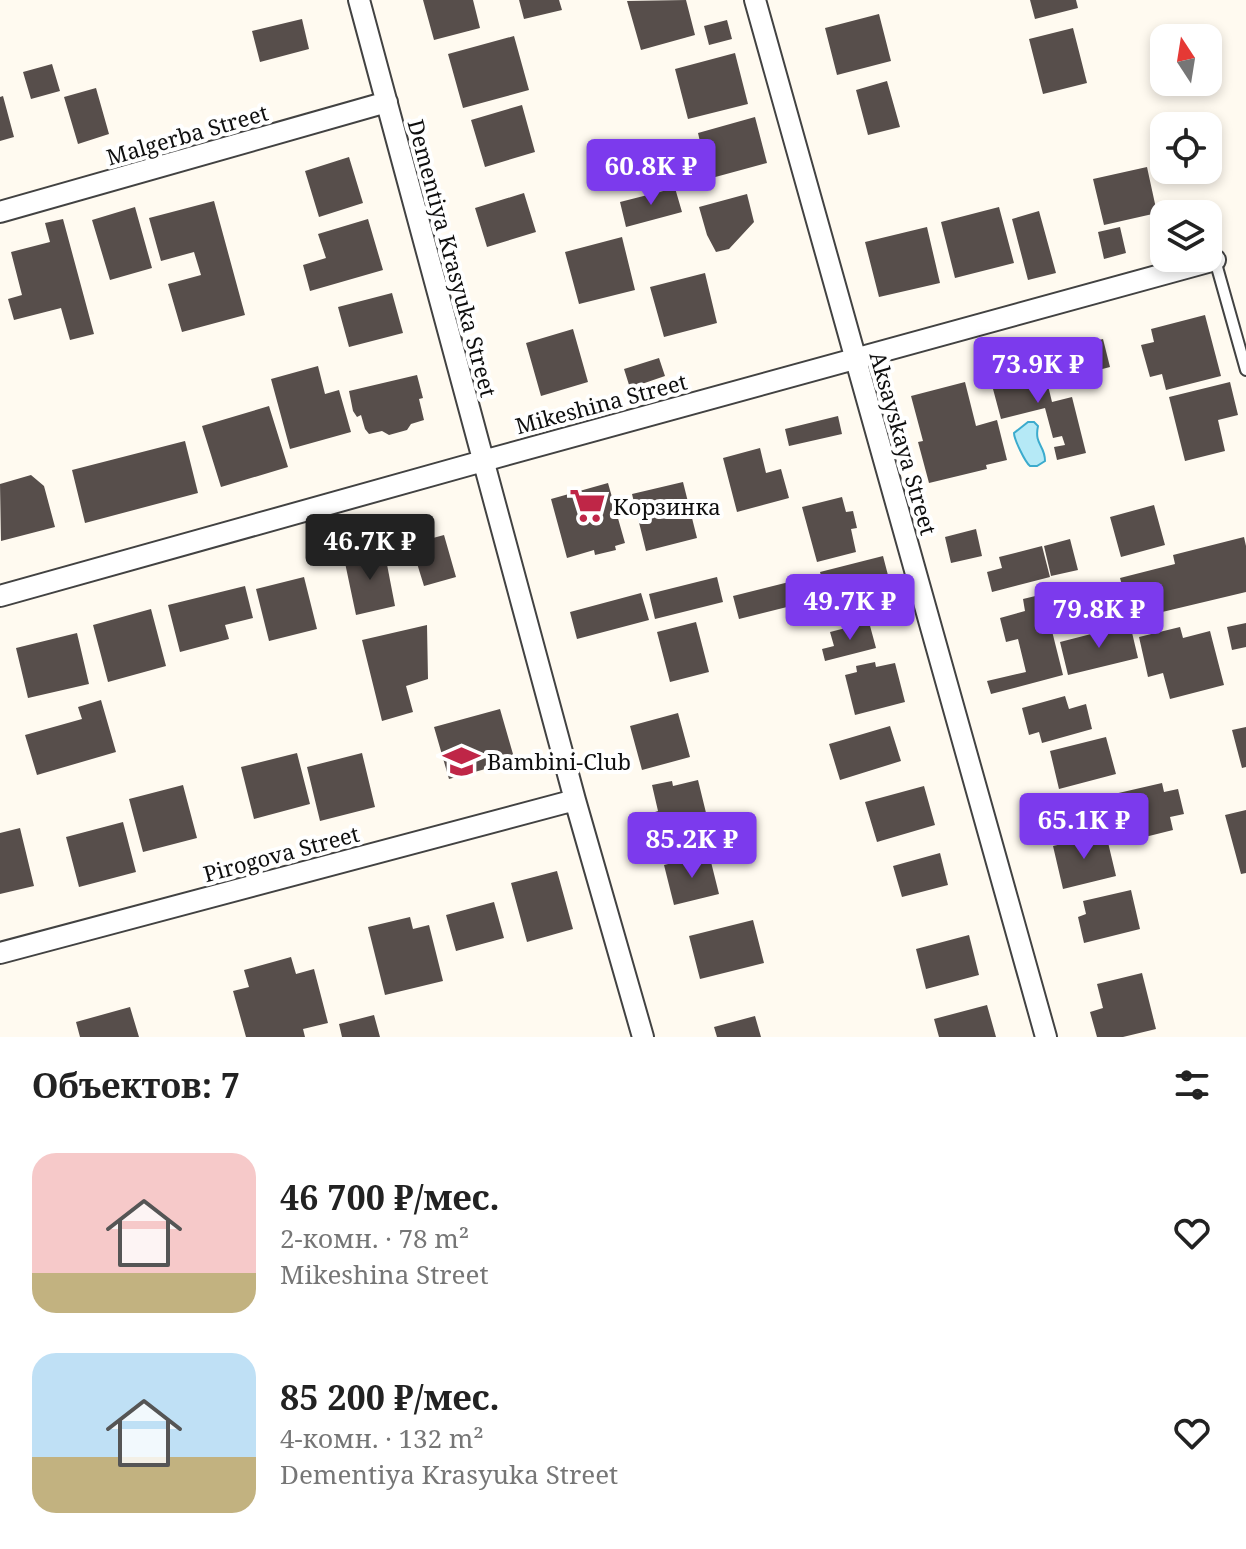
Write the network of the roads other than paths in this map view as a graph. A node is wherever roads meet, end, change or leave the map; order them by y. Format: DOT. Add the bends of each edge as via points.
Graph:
graph roads {
  1 [pos="359,0"];
  2 [pos="755,0"];
  3 [pos="387,102"];
  4 [pos="0,212"];
  5 [pos="1171,272"];
  6 [pos="1218,272"];
  7 [pos="856,359"];
  8 [pos="1246,370"];
  9 [pos="483,461"];
  10 [pos="0,596"];
  11 [pos="575,800"];
  12 [pos="0,953"];
  13 [pos="643,1037"];
  14 [pos="1046,1037"];
  1 -- 3 [label="street, Dementiya Krasyuka Street"];
  2 -- 7 [label="street, Aksayskaya Street"];
  3 -- 4 [label="street, Malgerba Street"];
  3 -- 9 [label="street, Dementiya Krasyuka Street"];
  5 -- 7 [label="street, Mikeshina Street"];
  6 -- 8 [label="lane"];
  7 -- 9 [label="street, Mikeshina Street"];
  7 -- 14 [label="street, Aksayskaya Street"];
  9 -- 10 [label="street, Mikeshina Street"];
  9 -- 11 [label="street, Dementiya Krasyuka Street"];
  11 -- 12 [label="street, Pirogova Street"];
  11 -- 13 [label="street, Dementiya Krasyuka Street"];
}
